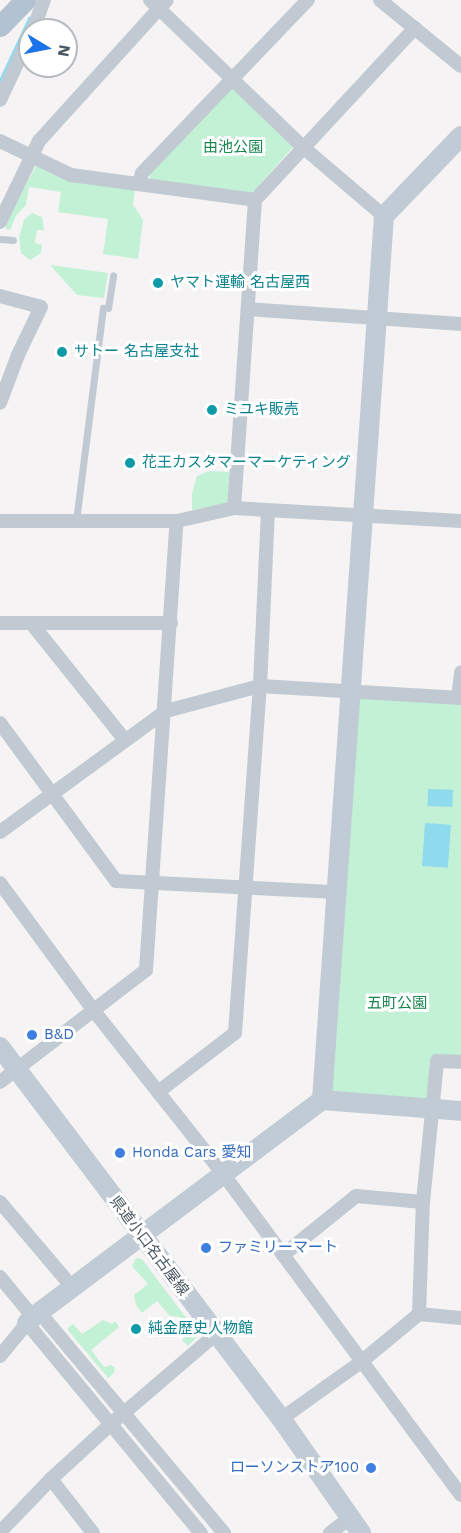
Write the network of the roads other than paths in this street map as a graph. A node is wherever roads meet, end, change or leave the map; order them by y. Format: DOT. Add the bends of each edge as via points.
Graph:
graph roads {
  1 [pos="25,0"];
  2 [pos="44,0"];
  3 [pos="308,0"];
  4 [pos="380,0"];
  5 [pos="159,3"];
  6 [pos="37,18"];
  7 [pos="0,26"];
  8 [pos="414,28"];
  9 [pos="18,62"];
  10 [pos="461,66"];
  11 [pos="231,80"];
  12 [pos="0,100"];
  13 [pos="461,136"];
  14 [pos="0,141"];
  15 [pos="304,148"];
  16 [pos="31,156"];
  17 [pos="139,184"];
  18 [pos="255,200"];
  19 [pos="384,216"];
  20 [pos="0,222"];
  21 [pos="0,239"];
  22 [pos="13,240"];
  23 [pos="113,275"];
  24 [pos="0,296"];
  25 [pos="248,309"];
  26 [pos="377,317"];
  27 [pos="461,324"];
  28 [pos="0,402"];
  29 [pos="234,508"];
  30 [pos="268,511"];
  31 [pos="364,513"];
  32 [pos="461,520"];
  33 [pos="0,521"];
  34 [pos="76,521"];
  35 [pos="177,521"];
  36 [pos="171,622"];
  37 [pos="0,623"];
  38 [pos="32,624"];
  39 [pos="461,672"];
  40 [pos="260,686"];
  41 [pos="351,690"];
  42 [pos="460,698"];
  43 [pos="166,711"];
  44 [pos="0,723"];
  45 [pos="124,740"];
  46 [pos="51,794"];
  47 [pos="0,832"];
  48 [pos="152,882"];
  49 [pos="0,883"];
  50 [pos="243,888"];
  51 [pos="336,892"];
  52 [pos="94,1011"];
  53 [pos="0,1047"];
  54 [pos="461,1062"];
  55 [pos="16,1069"];
  56 [pos="0,1082"];
  57 [pos="158,1092"];
  58 [pos="322,1100"];
  59 [pos="432,1108"];
  60 [pos="461,1111"];
  61 [pos="224,1175"];
  62 [pos="0,1202"];
  63 [pos="423,1202"];
  64 [pos="141,1236"];
  65 [pos="283,1255"];
  66 [pos="0,1277"];
  67 [pos="73,1288"];
  68 [pos="419,1314"];
  69 [pos="33,1318"];
  70 [pos="461,1318"];
  71 [pos="216,1334"];
  72 [pos="0,1356"];
  73 [pos="361,1362"];
  74 [pos="124,1412"];
  75 [pos="281,1419"];
  76 [pos="111,1424"];
  77 [pos="51,1479"];
  78 [pos="461,1495"];
  79 [pos="355,1526"];
  80 [pos="0,1532"];
  81 [pos="91,1532"];
  82 [pos="201,1533"];
  83 [pos="224,1533"];
  84 [pos="330,1533"];
  1 -- 7 [label="main road"];
  2 -- 6 [label="street"];
  3 -- 11 [label="street"];
  4 -- 8 [label="street"];
  5 -- 11 [label="street"];
  5 -- 16 [label="street" via="39,141"];
  8 -- 10 [label="street"];
  8 -- 15 [label="street"];
  9 -- 12 [label="street"];
  11 -- 15 [label="street"];
  11 -- 17 [label="street" via="142,173"];
  13 -- 19 [label="street"];
  14 -- 16 [label="street"];
  15 -- 18 [label="street"];
  15 -- 19 [label="street"];
  16 -- 17 [label="street" via="71,175"];
  16 -- 20 [label="street"];
  17 -- 18 [label="street"];
  18 -- 25 [label="street"];
  19 -- 26 [label="street"];
  21 -- 22 [label="lane"];
  23 -- 34 [label="lane" via="105,308"];
  24 -- 28 [label="street" via="41,307"];
  25 -- 26 [label="street"];
  25 -- 29 [label="street"];
  26 -- 27 [label="street"];
  26 -- 31 [label="street"];
  29 -- 30 [label="street"];
  29 -- 35 [label="street"];
  30 -- 31 [label="street"];
  30 -- 40 [label="street"];
  31 -- 32 [label="street"];
  31 -- 41 [label="street"];
  33 -- 34 [label="street"];
  34 -- 35 [label="street"];
  35 -- 36 [label="street"];
  36 -- 38 [label="street"];
  36 -- 43 [label="street"];
  37 -- 38 [label="street"];
  38 -- 45 [label="street"];
  39 -- 42 [label="street"];
  40 -- 41 [label="street"];
  40 -- 43 [label="street"];
  40 -- 50 [label="street"];
  41 -- 42 [label="street"];
  41 -- 51 [label="street"];
  43 -- 45 [label="street"];
  43 -- 48 [label="street"];
  44 -- 46 [label="street"];
  45 -- 46 [label="street"];
  46 -- 47 [label="street"];
  46 -- 48 [label="street" via="116,881"];
  48 -- 50 [label="street"];
  48 -- 52 [label="street" via="146,970"];
  49 -- 52 [label="street"];
  50 -- 51 [label="street"];
  50 -- 57 [label="street" via="235,1033"];
  51 -- 58 [label="street"];
  52 -- 55 [label="street"];
  52 -- 57 [label="street"];
  53 -- 55 [label="street, 県道小口名古屋線"];
  54 -- 59 [label="street" via="437,1061"];
  55 -- 56 [label="street"];
  55 -- 64 [label="street, 県道小口名古屋線"];
  57 -- 61 [label="street"];
  58 -- 59 [label="street"];
  58 -- 61 [label="street"];
  59 -- 60 [label="street"];
  59 -- 63 [label="street"];
  61 -- 64 [label="street"];
  61 -- 65 [label="street"];
  62 -- 67 [label="street"];
  63 -- 65 [label="street" via="356,1196"];
  63 -- 68 [label="street"];
  64 -- 67 [label="street"];
  64 -- 71 [label="street, 県道小口名古屋線"];
  65 -- 73 [label="street"];
  66 -- 69 [label="street"];
  67 -- 69 [label="street"];
  68 -- 70 [label="street"];
  68 -- 73 [label="street"];
  69 -- 72 [label="street"];
  69 -- 74 [label="street"];
  69 -- 76 [label="street"];
  71 -- 74 [label="street"];
  71 -- 75 [label="street, 県道小口名古屋線"];
  73 -- 75 [label="street"];
  73 -- 78 [label="street"];
  74 -- 76 [label="street"];
  74 -- 83 [label="street"];
  75 -- 79 [label="street, 県道小口名古屋線"];
  76 -- 77 [label="street"];
  76 -- 82 [label="street"];
  77 -- 80 [label="street"];
  77 -- 81 [label="street"];
  79 -- 84 [label="street"];
}
